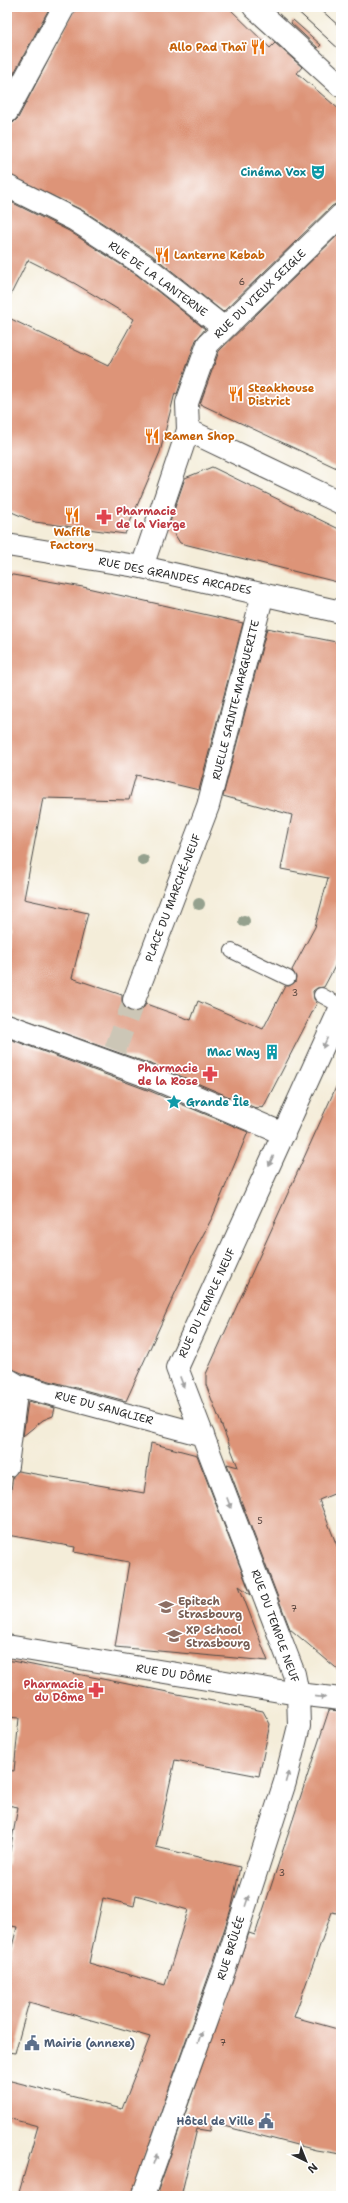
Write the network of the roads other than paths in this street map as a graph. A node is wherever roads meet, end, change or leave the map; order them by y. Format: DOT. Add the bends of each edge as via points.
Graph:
graph roads {
  1 [pos="64,7"];
  2 [pos="254,7"];
  3 [pos="341,86"];
  4 [pos="7,112"];
  5 [pos="7,186"];
  6 [pos="341,215"];
  7 [pos="224,328"];
  8 [pos="188,430"];
  9 [pos="341,503"];
  10 [pos="7,545"];
  11 [pos="142,567"];
  12 [pos="263,594"];
  13 [pos="341,612"];
  14 [pos="208,806"];
  15 [pos="232,951"];
  16 [pos="288,978"];
  17 [pos="136,995"];
  18 [pos="321,995"];
  19 [pos="341,1007"];
  20 [pos="7,1025"];
  21 [pos="284,1134"];
  22 [pos="12,1382"];
  23 [pos="203,1435"];
  24 [pos="7,1466"];
  25 [pos="7,1646"];
  26 [pos="298,1694"];
  27 [pos="341,1699"];
  28 [pos="143,2196"];
  1 -- 4 [label="street"];
  2 -- 3 [label="street"];
  5 -- 7 [label="street, RUE DE LA LANTERNE" via="75,220 144,265"];
  6 -- 7 [label="street, RUE DU VIEUX SEIGLE"];
  7 -- 8 [label="street, RUE DU VIEUX SEIGLE" via="208,344 187,403"];
  8 -- 9 [label="street"];
  8 -- 11 [label="street"];
  10 -- 11 [label="street, RUE DES GRANDES ARCADES"];
  11 -- 12 [label="street, RUE DES GRANDES ARCADES"];
  12 -- 13 [label="street, RUE DES GRANDES ARCADES"];
  12 -- 14 [label="street, RUELLE SAINTE-MARGUERITE"];
  14 -- 17 [label="street, PLACE DU MARCHÉ-NEUF"];
  15 -- 16 [label="lane"];
  18 -- 19 [label="lane"];
  19 -- 21 [label="street, RUE DU TEMPLE NEUF, one-way"];
  20 -- 21 [label="street" via="113,1056 155,1079"];
  21 -- 23 [label="street, RUE DU TEMPLE NEUF, one-way" via="177,1368"];
  22 -- 23 [label="street, RUE DU SANGLIER"];
  22 -- 24 [label="street"];
  23 -- 26 [label="street, RUE DU TEMPLE NEUF, one-way" via="294,1674"];
  25 -- 26 [label="street, RUE DU DÔME"];
  26 -- 27 [label="street, RUE DU DÔME, one-way"];
  28 -- 26 [label="street, RUE BRÛLÉE, one-way" via="226,1965 285,1782 299,1726"];
}
